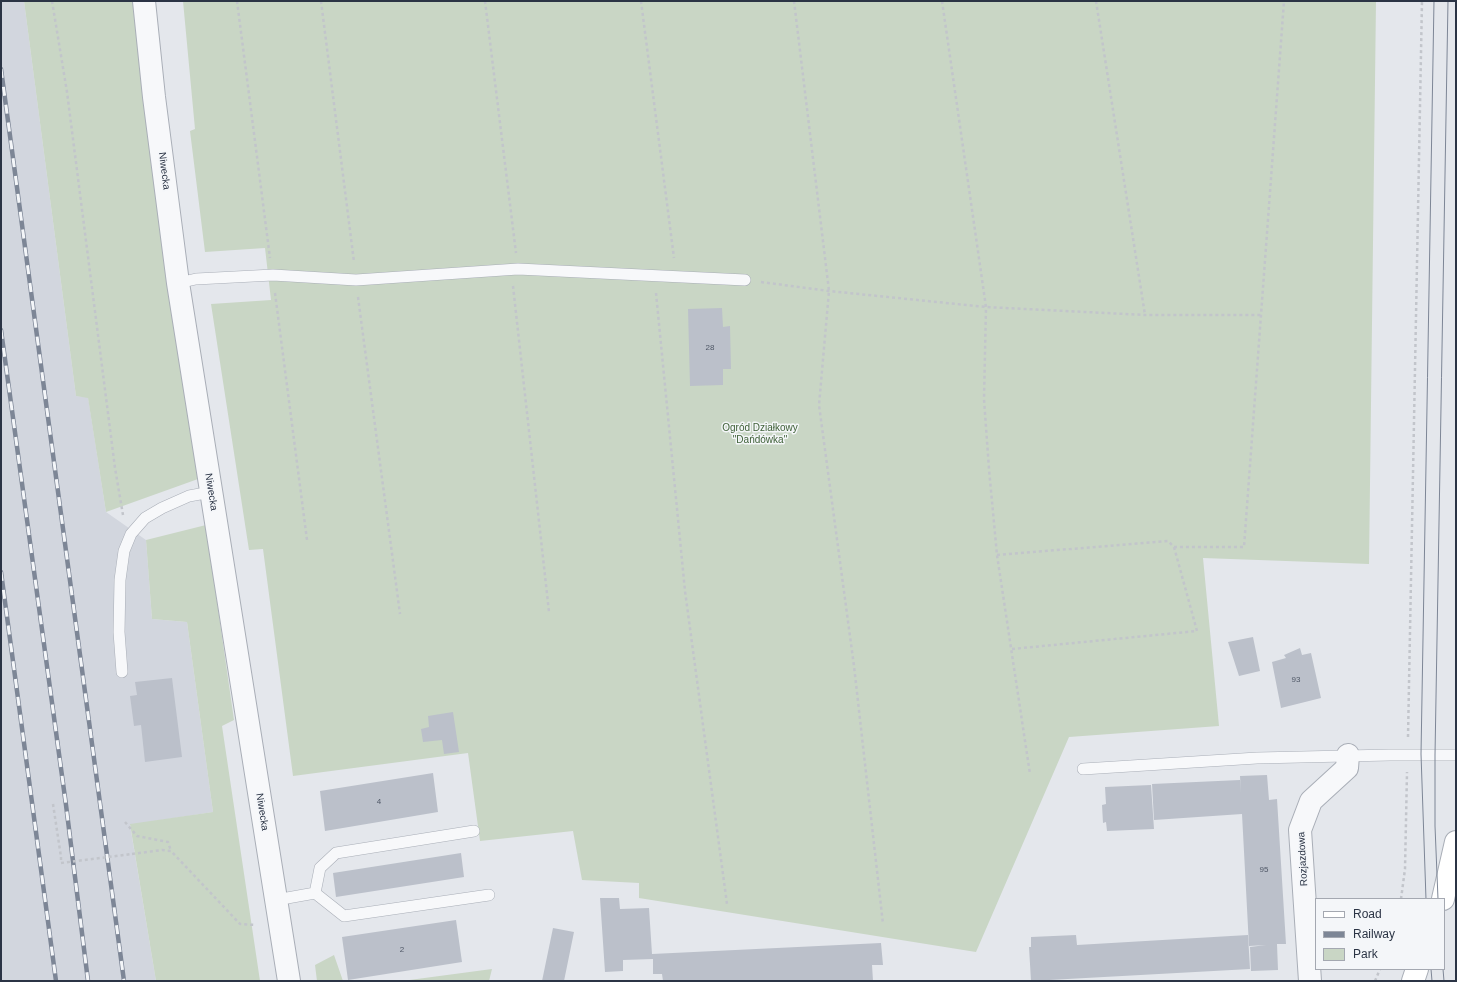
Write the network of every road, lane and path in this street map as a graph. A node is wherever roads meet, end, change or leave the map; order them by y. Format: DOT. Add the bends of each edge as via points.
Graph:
graph roads {
  1 [pos="52,1"];
  2 [pos="144,1"];
  3 [pos="321,1"];
  4 [pos="485,1"];
  5 [pos="641,1"];
  6 [pos="794,1"];
  7 [pos="942,1"];
  8 [pos="1096,1"];
  9 [pos="1284,1"];
  10 [pos="1422,1"];
  11 [pos="515,269"];
  12 [pos="655,275"];
  13 [pos="676,277"];
  14 [pos="356,280"];
  15 [pos="745,280"];
  16 [pos="178,283"];
  17 [pos="830,291"];
  18 [pos="986,307"];
  19 [pos="1261,315"];
  20 [pos="1145,316"];
  21 [pos="211,492"];
  22 [pos="131,534"];
  23 [pos="1174,547"];
  24 [pos="998,555"];
  25 [pos="549,612"];
  26 [pos="400,614"];
  27 [pos="1012,649"];
  28 [pos="122,672"];
  29 [pos="1408,755"];
  30 [pos="1456,755"];
  31 [pos="1348,756"];
  32 [pos="1083,769"];
  33 [pos="1030,774"];
  34 [pos="53,804"];
  35 [pos="125,822"];
  36 [pos="474,831"];
  37 [pos="1456,842"];
  38 [pos="171,851"];
  39 [pos="314,892"];
  40 [pos="489,895"];
  41 [pos="1401,898"];
  42 [pos="1443,898"];
  43 [pos="276,900"];
  44 [pos="727,904"];
  45 [pos="883,924"];
  46 [pos="256,925"];
  47 [pos="1380,970"];
  48 [pos="1417,970"];
  49 [pos="289,981"];
  50 [pos="1310,981"];
  51 [pos="1375,981"];
  52 [pos="1413,981"];
  1 -- 22 [label="path" via="67,92 115,468 122,512"];
  2 -- 16 [label="street, Niwecka"];
  3 -- 14 [label="path"];
  4 -- 11 [label="path"];
  5 -- 13 [label="path"];
  6 -- 17 [label="path"];
  7 -- 18 [label="path"];
  8 -- 20 [label="path"];
  9 -- 19 [label="path"];
  10 -- 29 [label="path"];
  11 -- 12 [label="lane"];
  11 -- 14 [label="lane"];
  11 -- 25 [label="path"];
  12 -- 13 [label="lane"];
  12 -- 44 [label="path" via="685,591"];
  13 -- 15 [label="lane"];
  14 -- 16 [label="lane" via="273,275 196,279"];
  14 -- 26 [label="path"];
  15 -- 17 [label="path"];
  16 -- 21 [label="street, Niwecka"];
  17 -- 18 [label="path"];
  17 -- 45 [label="path" via="819,405 854,666"];
  18 -- 20 [label="path"];
  18 -- 24 [label="path" via="984,399"];
  19 -- 20 [label="path"];
  19 -- 23 [label="path" via="1244,547"];
  21 -- 22 [label="lane" via="189,496 162,508 145,518"];
  21 -- 43 [label="street, Niwecka"];
  22 -- 28 [label="lane" via="124,551 120,580 119,632"];
  23 -- 24 [label="path" via="1168,541"];
  23 -- 27 [label="path" via="1197,631"];
  24 -- 27 [label="path"];
  27 -- 33 [label="path"];
  29 -- 30 [label="lane"];
  29 -- 31 [label="lane"];
  29 -- 41 [label="path" via="1406,845"];
  31 -- 32 [label="lane"];
  31 -- 50 [label="street, Rozjazdowa" via="1347,768 1311,801 1300,830"];
  34 -- 38 [label="path, bridge" via="61,863"];
  35 -- 38 [label="path" via="138,836 168,842"];
  36 -- 39 [label="lane" via="336,853 320,868"];
  37 -- 42 [label="main road"];
  38 -- 46 [label="path" via="240,924"];
  39 -- 40 [label="lane" via="344,916"];
  39 -- 43 [label="lane"];
  43 -- 49 [label="street, Niwecka"];
  47 -- 51 [label="path"];
  48 -- 52 [label="main road"];
}
